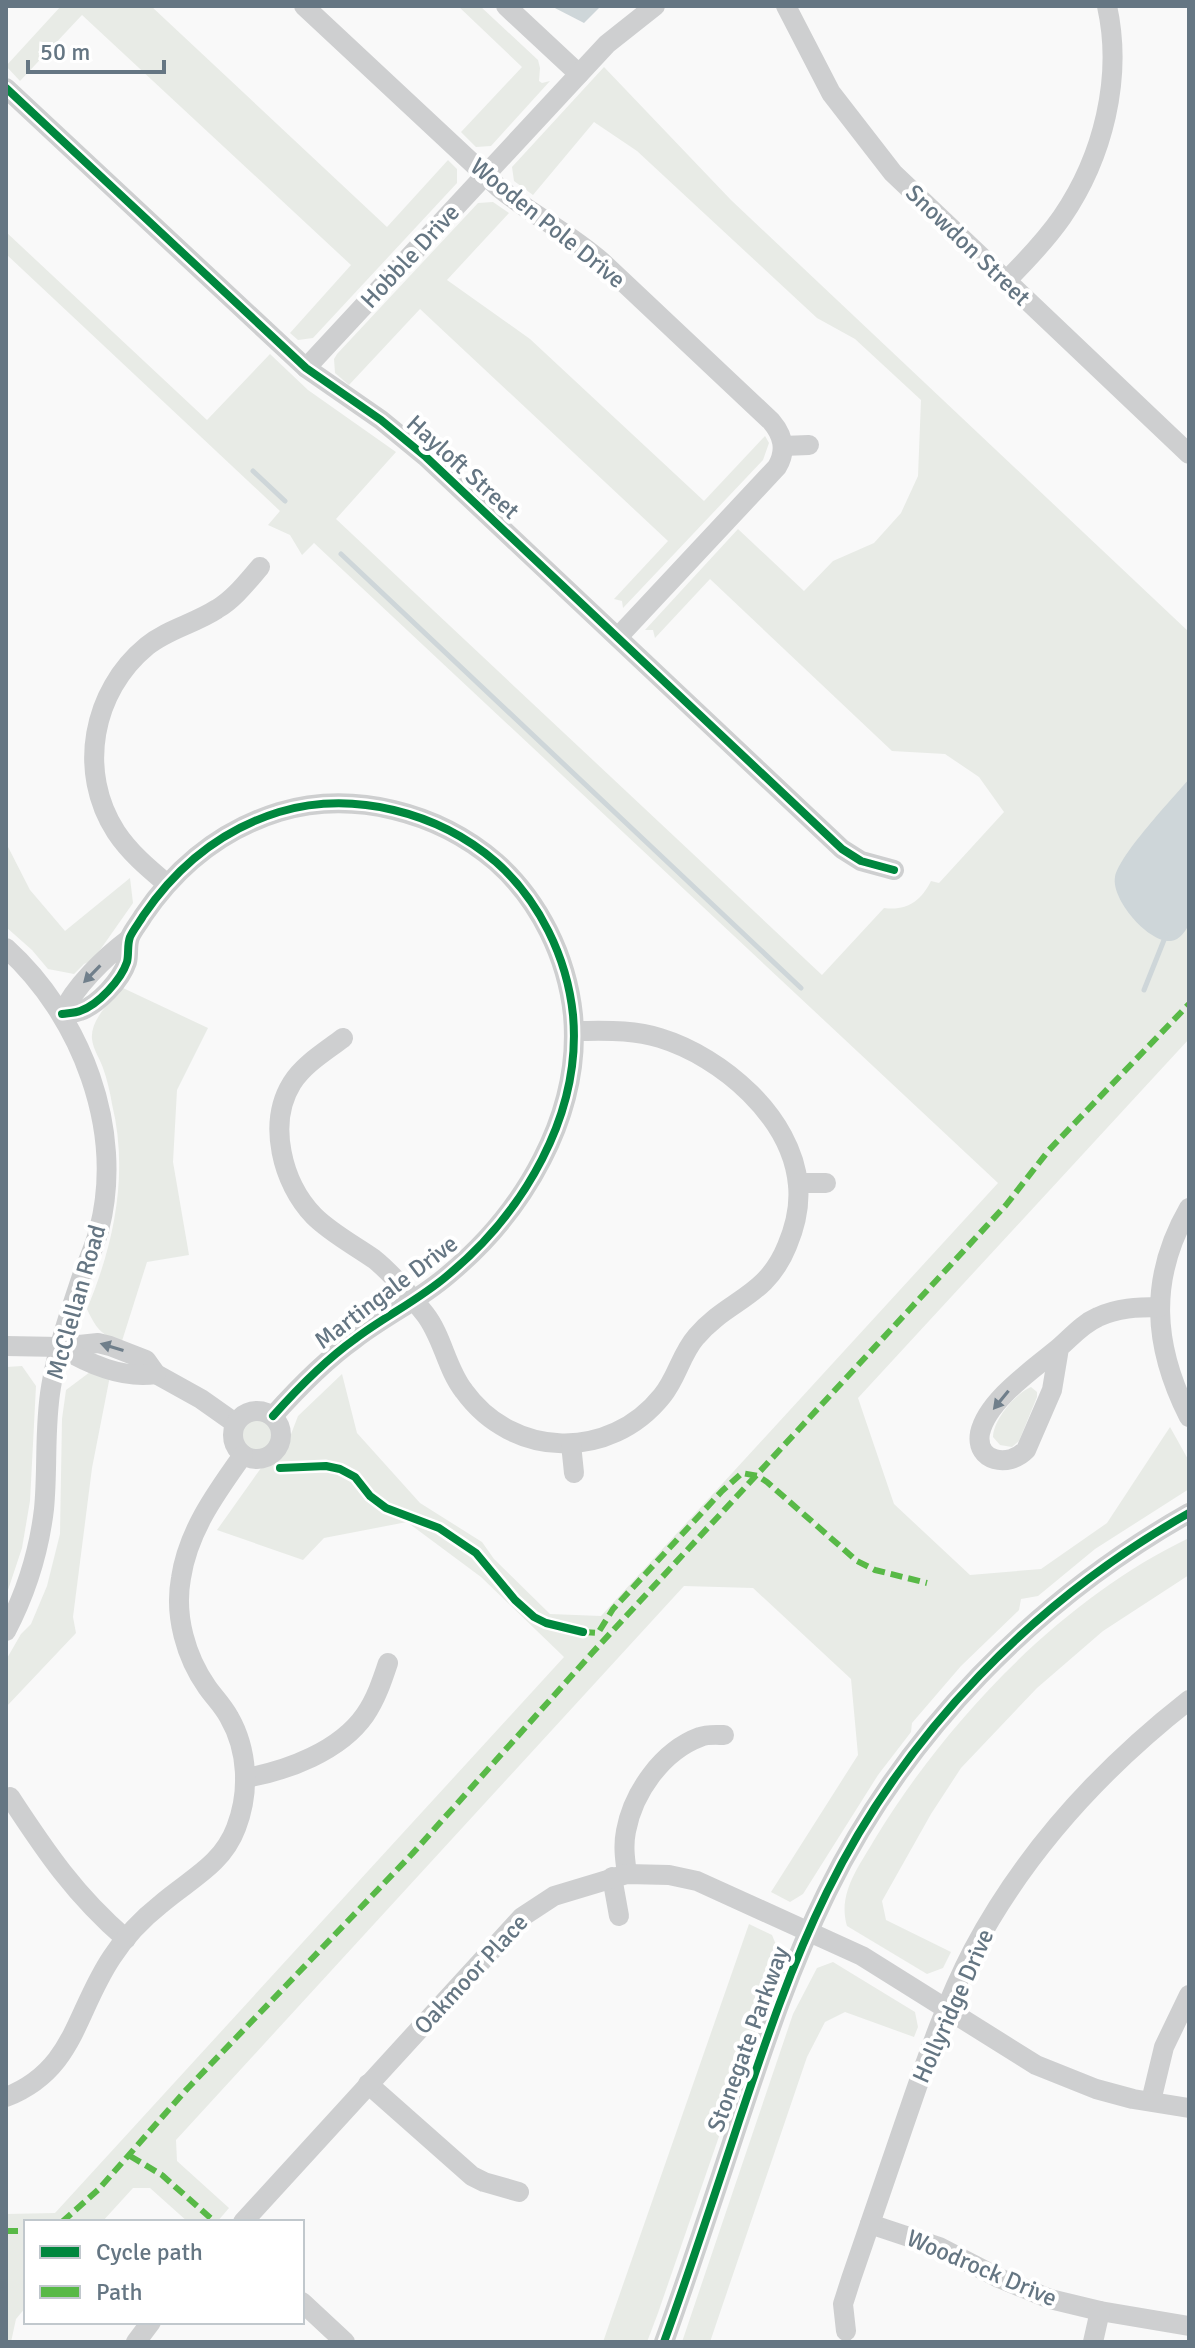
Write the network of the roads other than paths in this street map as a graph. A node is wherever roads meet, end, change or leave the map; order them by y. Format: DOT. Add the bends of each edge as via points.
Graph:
graph roads {
  1 [pos="304,6"];
  2 [pos="506,6"];
  3 [pos="655,6"];
  4 [pos="786,6"];
  5 [pos="1107,6"];
  6 [pos="579,74"];
  7 [pos="6,88"];
  8 [pos="485,176"];
  9 [pos="1006,281"];
  10 [pos="306,368"];
  11 [pos="809,445"];
  12 [pos="783,446"];
  13 [pos="1189,454"];
  14 [pos="260,567"];
  15 [pos="618,637"];
  16 [pos="894,870"];
  17 [pos="167,884"];
  18 [pos="6,948"];
  19 [pos="62,1014"];
  20 [pos="574,1031"];
  21 [pos="343,1038"];
  22 [pos="798,1183"];
  23 [pos="826,1183"];
  24 [pos="1189,1208"];
  25 [pos="413,1301"];
  26 [pos="1159,1307"];
  27 [pos="6,1346"];
  28 [pos="60,1347"];
  29 [pos="1059,1348"];
  30 [pos="273,1416"];
  31 [pos="1189,1417"];
  32 [pos="235,1423"];
  33 [pos="571,1444"];
  34 [pos="243,1455"];
  35 [pos="574,1473"];
  36 [pos="1189,1513"];
  37 [pos="6,1631"];
  38 [pos="388,1663"];
  39 [pos="1189,1700"];
  40 [pos="724,1735"];
  41 [pos="245,1778"];
  42 [pos="10,1797"];
  43 [pos="620,1876"];
  44 [pos="619,1916"];
  45 [pos="809,1931"];
  46 [pos="126,1939"];
  47 [pos="1189,1995"];
  48 [pos="946,2010"];
  49 [pos="368,2084"];
  50 [pos="6,2097"];
  51 [pos="1151,2101"];
  52 [pos="1189,2108"];
  53 [pos="519,2192"];
  54 [pos="245,2220"];
  55 [pos="870,2224"];
  56 [pos="304,2304"];
  57 [pos="1100,2311"];
  58 [pos="150,2324"];
  59 [pos="1189,2326"];
  60 [pos="846,2331"];
  61 [pos="136,2342"];
  62 [pos="345,2342"];
  63 [pos="664,2342"];
  64 [pos="1093,2342"];
  1 -- 8 [label="street, Wooden Pole Drive"];
  2 -- 6 [label="street"];
  3 -- 6 [label="street, Hobble Drive" via="622,30"];
  4 -- 9 [label="street, Snowdon Street" via="826,84 861,135 909,190"];
  5 -- 9 [label="street" via="1111,75 1095,155 1061,219"];
  6 -- 8 [label="street, Hobble Drive"];
  7 -- 10 [label="street, Hayloft Street"];
  8 -- 10 [label="street, Hobble Drive"];
  8 -- 12 [label="street, Wooden Pole Drive" via="601,261 771,421"];
  9 -- 13 [label="street, Snowdon Street"];
  10 -- 15 [label="street, Hayloft Street" via="416,448"];
  11 -- 12 [label="street"];
  12 -- 15 [label="street" via="774,471"];
  14 -- 17 [label="street" via="221,607 163,635 134,657 99,716 93,760 107,816 133,855"];
  15 -- 16 [label="street, Hayloft Street" via="842,849 861,861"];
  17 -- 19 [label="street, Martingale Drive" via="129,939 127,962 117,978 81,1011"];
  17 -- 20 [label="street, Martingale Drive" via="216,840 278,812 339,804 384,807 413,816 472,844 521,889 559,954"];
  18 -- 19 [label="street, McClellan Road"];
  19 -- 28 [label="street, McClellan Road" via="98,1102 106,1172 99,1230"];
  20 -- 22 [label="street" via="659,1037 721,1068 772,1119"];
  20 -- 25 [label="street, Martingale Drive" via="564,1106 534,1172 495,1228"];
  21 -- 25 [label="street" via="292,1083 279,1131 283,1160 313,1215 386,1269"];
  22 -- 23 [label="street"];
  22 -- 33 [label="street" via="790,1237 764,1283 695,1338 663,1395 638,1419 606,1437"];
  24 -- 26 [label="street" via="1170,1248"];
  25 -- 30 [label="street, Martingale Drive" via="329,1359"];
  25 -- 33 [label="street" via="438,1336 461,1388 485,1415 516,1433"];
  26 -- 29 [label="street" via="1100,1316"];
  26 -- 31 [label="street" via="1167,1367"];
  27 -- 28 [label="street"];
  28 -- 32 [label="street" via="98,1343 146,1360 156,1374"];
  28 -- 37 [label="street, McClellan Road" via="47,1416 40,1533"];
  29 -- 29 [label="street, one-way" via="1015,1383 988,1417 980,1437 987,1455 1005,1462 1026,1450 1052,1390"];
  30 -- 32 [label="street" via="253,1410"];
  30 -- 34 [label="street" via="282,1436 276,1450 257,1460"];
  32 -- 34 [label="street" via="233,1440"];
  33 -- 35 [label="street"];
  34 -- 41 [label="street" via="196,1528 179,1593 186,1647 234,1727"];
  36 -- 45 [label="street, Stonegate Parkway" via="1063,1599 958,1699 879,1803"];
  38 -- 41 [label="street" via="377,1696 353,1728 299,1763"];
  39 -- 48 [label="street, Hollyridge Drive" via="1091,1786 1047,1836 973,1950"];
  40 -- 43 [label="street" via="702,1736 652,1774 626,1829"];
  41 -- 46 [label="street" via="243,1805 224,1850"];
  42 -- 46 [label="street" via="73,1888"];
  43 -- 44 [label="street"];
  43 -- 45 [label="street, Oakmoor Place" via="669,1875 697,1881"];
  43 -- 49 [label="street, Oakmoor Place" via="571,1889 535,1906"];
  45 -- 48 [label="street, Oakmoor Place" via="881,1967"];
  45 -- 63 [label="street, Stonegate Parkway" via="764,2046"];
  46 -- 50 [label="street" via="103,1971 57,2062 27,2088"];
  47 -- 51 [label="street" via="1164,2047"];
  48 -- 51 [label="street, Oakmoor Place" via="1036,2065 1096,2089"];
  48 -- 55 [label="street, Hollyridge Drive"];
  49 -- 53 [label="street" via="472,2176"];
  49 -- 54 [label="street, Oakmoor Place"];
  51 -- 52 [label="street, Oakmoor Place"];
  55 -- 57 [label="street, Woodrock Drive" via="939,2247 1025,2290"];
  55 -- 60 [label="street, Hollyridge Drive" via="843,2304"];
  56 -- 62 [label="street"];
  57 -- 59 [label="street, Woodrock Drive"];
  57 -- 64 [label="street"];
  58 -- 61 [label="street"];
}
